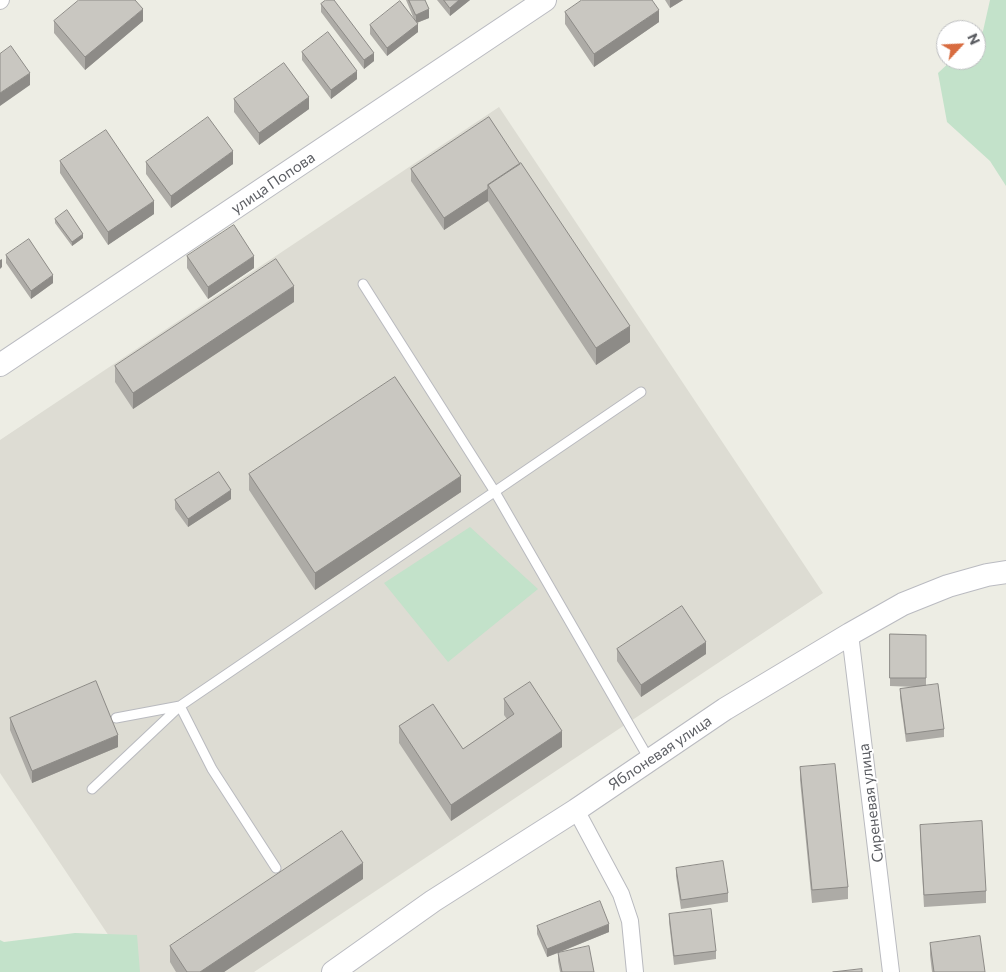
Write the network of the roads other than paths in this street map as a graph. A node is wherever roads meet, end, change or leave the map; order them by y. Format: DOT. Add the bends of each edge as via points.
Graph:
graph roads {
  1 [pos="545,0"];
  2 [pos="363,284"];
  3 [pos="0,365"];
  4 [pos="640,392"];
  5 [pos="495,492"];
  6 [pos="1006,572"];
  7 [pos="850,634"];
  8 [pos="180,706"];
  9 [pos="116,718"];
  10 [pos="649,760"];
  11 [pos="92,789"];
  12 [pos="576,810"];
  13 [pos="276,868"];
  14 [pos="333,972"];
  15 [pos="635,972"];
  16 [pos="891,972"];
  1 -- 3 [label="street, улица Попова"];
  2 -- 5 [label="lane"];
  4 -- 5 [label="lane"];
  5 -- 8 [label="lane"];
  5 -- 10 [label="lane"];
  6 -- 7 [label="street, Яблоневая улица" via="948,586 902,604"];
  7 -- 10 [label="street, Яблоневая улица" via="725,709"];
  7 -- 16 [label="street, Сиреневая улица"];
  8 -- 9 [label="lane"];
  8 -- 11 [label="lane"];
  8 -- 13 [label="lane" via="212,769"];
  10 -- 12 [label="street, Яблоневая улица"];
  12 -- 14 [label="street, Яблоневая улица" via="434,901"];
  12 -- 15 [label="street" via="620,894 630,921"];
}
